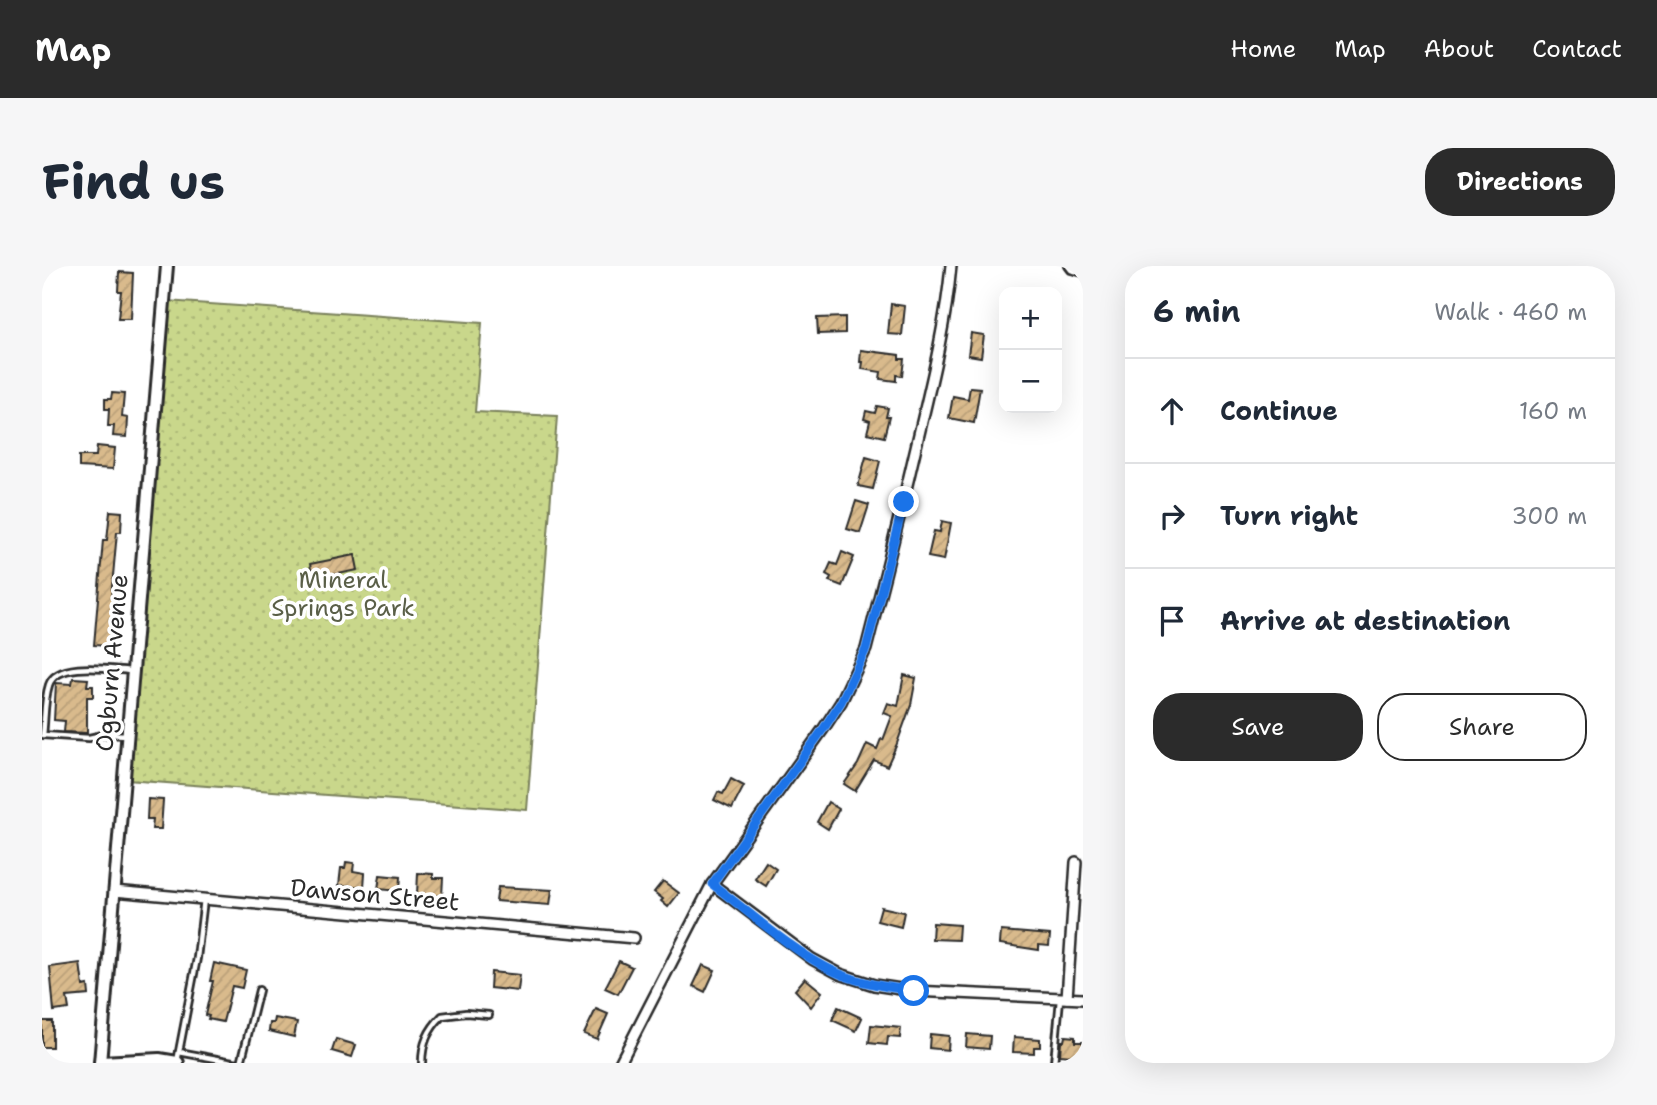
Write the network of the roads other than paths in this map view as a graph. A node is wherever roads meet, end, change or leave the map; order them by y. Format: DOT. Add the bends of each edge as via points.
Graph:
graph roads {
  1 [pos="167,266"];
  2 [pos="951,266"];
  3 [pos="1068,266"];
  4 [pos="1083,273"];
  5 [pos="132,671"];
  6 [pos="127,735"];
  7 [pos="1076,862"];
  8 [pos="712,884"];
  9 [pos="114,891"];
  10 [pos="204,899"];
  11 [pos="634,938"];
  12 [pos="259,990"];
  13 [pos="1064,998"];
  14 [pos="1083,999"];
  15 [pos="489,1014"];
  16 [pos="178,1059"];
  17 [pos="101,1063"];
  18 [pos="239,1063"];
  19 [pos="422,1063"];
  20 [pos="620,1063"];
  21 [pos="1054,1063"];
  1 -- 5 [label="street, Ogburn Avenue"];
  2 -- 8 [label="street" via="928,397 866,649 824,728"];
  3 -- 4 [label="lane"];
  5 -- 6 [label="street, Ogburn Avenue"];
  5 -- 6 [label="lane" via="80,668 54,676 43,735"];
  6 -- 9 [label="street, Ogburn Avenue"];
  7 -- 13 [label="street"];
  8 -- 13 [label="street" via="812,959 840,974 914,991"];
  8 -- 20 [label="street"];
  9 -- 10 [label="street, Dawson Street"];
  9 -- 17 [label="street, Ogburn Avenue"];
  10 -- 11 [label="street, Dawson Street"];
  10 -- 16 [label="lane"];
  12 -- 18 [label="lane"];
  13 -- 14 [label="street"];
  13 -- 21 [label="lane"];
  15 -- 19 [label="lane" via="442,1016 427,1036"];
  16 -- 17 [label="main road"];
  16 -- 18 [label="lane"];
}
